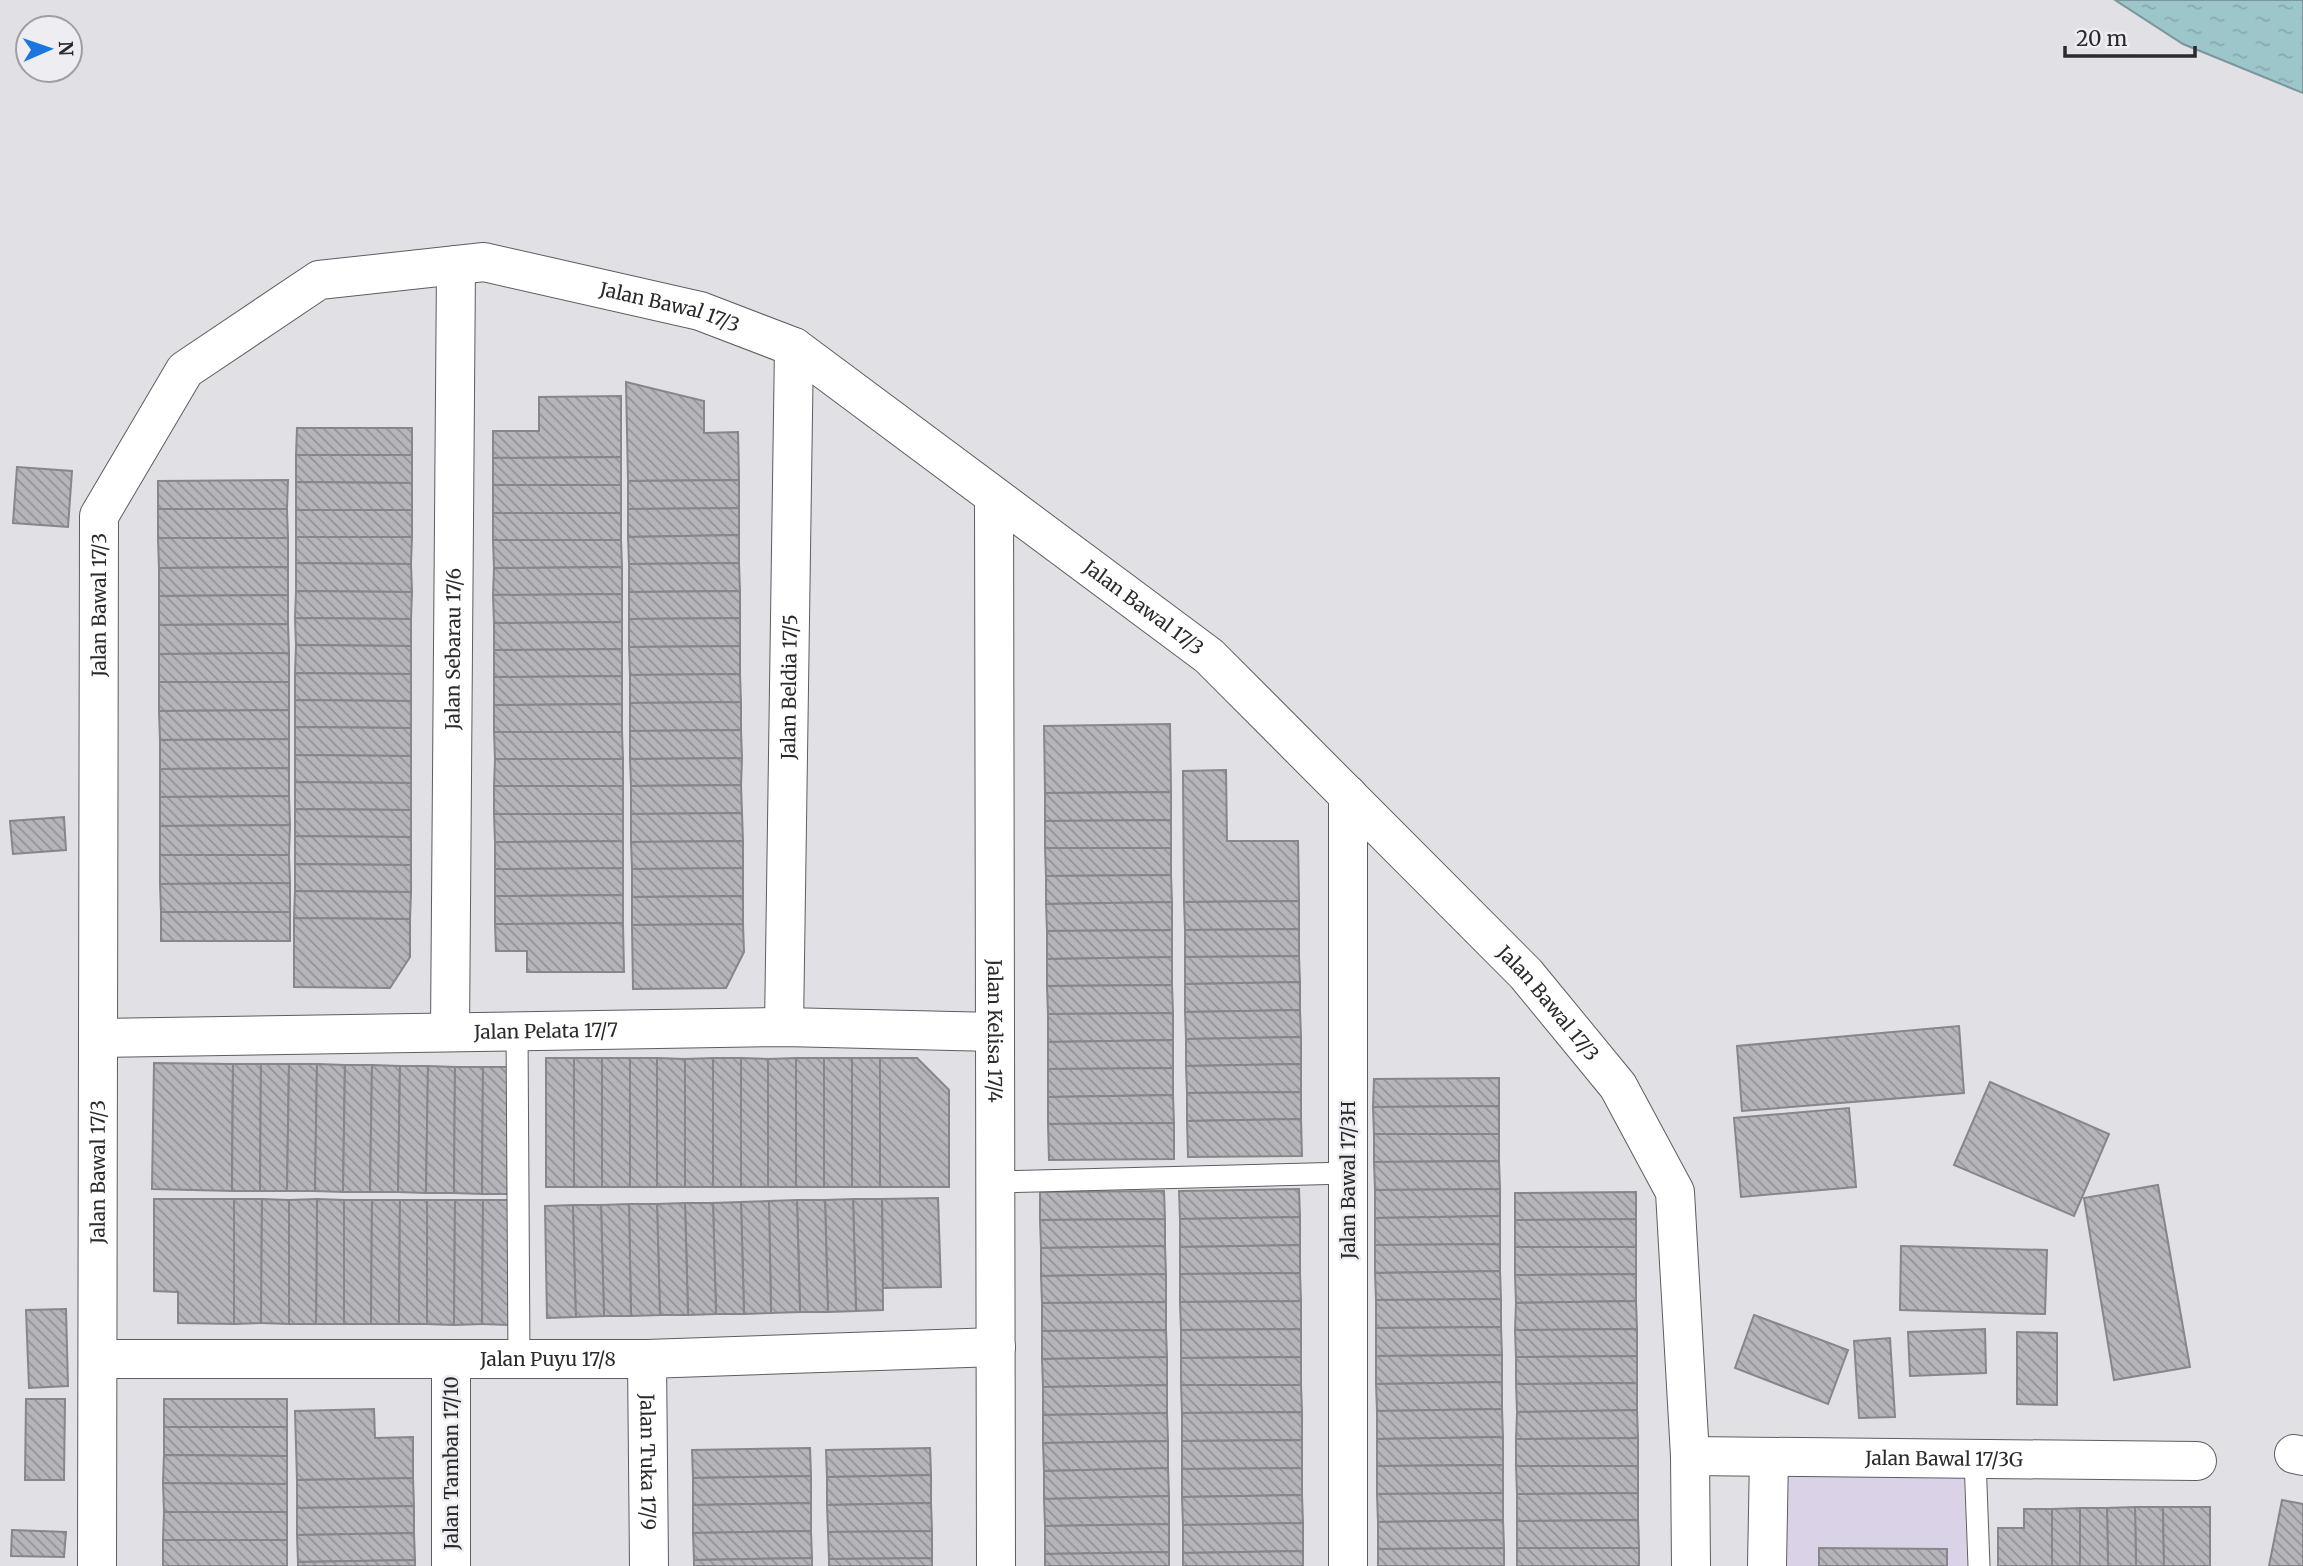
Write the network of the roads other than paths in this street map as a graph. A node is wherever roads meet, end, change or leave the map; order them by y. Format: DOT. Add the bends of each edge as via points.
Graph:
graph roads {
  1 [pos="456,265"];
  2 [pos="794,347"];
  3 [pos="994,497"];
  4 [pos="1348,795"];
  5 [pos="784,1027"];
  6 [pos="517,1031"];
  7 [pos="450,1032"];
  8 [pos="995,1032"];
  9 [pos="98,1038"];
  10 [pos="1348,1173"];
  11 [pos="995,1182"];
  12 [pos="996,1347"];
  13 [pos="98,1359"];
  14 [pos="451,1359"];
  15 [pos="519,1359"];
  16 [pos="647,1359"];
  17 [pos="1690,1456"];
  18 [pos="1769,1457"];
  19 [pos="1975,1459"];
  20 [pos="2197,1461"];
  21 [pos="97,1566"];
  22 [pos="451,1566"];
  23 [pos="649,1566"];
  24 [pos="996,1566"];
  25 [pos="1348,1566"];
  26 [pos="1691,1566"];
  27 [pos="1767,1566"];
  28 [pos="1979,1566"];
  1 -- 2 [label="street, Jalan Bawal 17/3" via="484,262 700,311"];
  1 -- 7 [label="street, Jalan Sebarau 17/6"];
  1 -- 9 [label="street, Jalan Bawal 17/3" via="319,280 185,370 99,516"];
  2 -- 3 [label="street, Jalan Bawal 17/3"];
  2 -- 5 [label="street, Jalan Beldia 17/5"];
  3 -- 4 [label="street, Jalan Bawal 17/3" via="1209,656"];
  3 -- 8 [label="street, Jalan Kelisa 17/4"];
  4 -- 10 [label="street, Jalan Bawal 17/3H"];
  4 -- 17 [label="street, Jalan Bawal 17/3" via="1534,984 1618,1086 1675,1192"];
  5 -- 6 [label="street, Jalan Pelata 17/7"];
  5 -- 8 [label="street, Jalan Pelata 17/7"];
  6 -- 7 [label="street, Jalan Pelata 17/7"];
  6 -- 15 [label="lane"];
  7 -- 9 [label="street, Jalan Pelata 17/7"];
  8 -- 11 [label="street, Jalan Kelisa 17/4"];
  9 -- 13 [label="street, Jalan Bawal 17/3"];
  10 -- 11 [label="lane"];
  10 -- 25 [label="street, Jalan Bawal 17/3H"];
  11 -- 12 [label="street, Jalan Kelisa 17/4"];
  12 -- 16 [label="street, Jalan Puyu 17/8"];
  12 -- 24 [label="street, Jalan Kelisa 17/4"];
  13 -- 14 [label="street, Jalan Puyu 17/8"];
  13 -- 21 [label="street, Jalan Bawal 17/3"];
  14 -- 15 [label="street, Jalan Puyu 17/8"];
  14 -- 22 [label="street, Jalan Tamban 17/10"];
  15 -- 16 [label="street, Jalan Puyu 17/8"];
  16 -- 23 [label="street, Jalan Tuka 17/9"];
  17 -- 18 [label="street, Jalan Bawal 17/3G"];
  17 -- 26 [label="street, Jalan Bawal 17/3"];
  18 -- 19 [label="street, Jalan Bawal 17/3G"];
  18 -- 27 [label="street"];
  19 -- 20 [label="street, Jalan Bawal 17/3G"];
  19 -- 28 [label="lane"];
}
